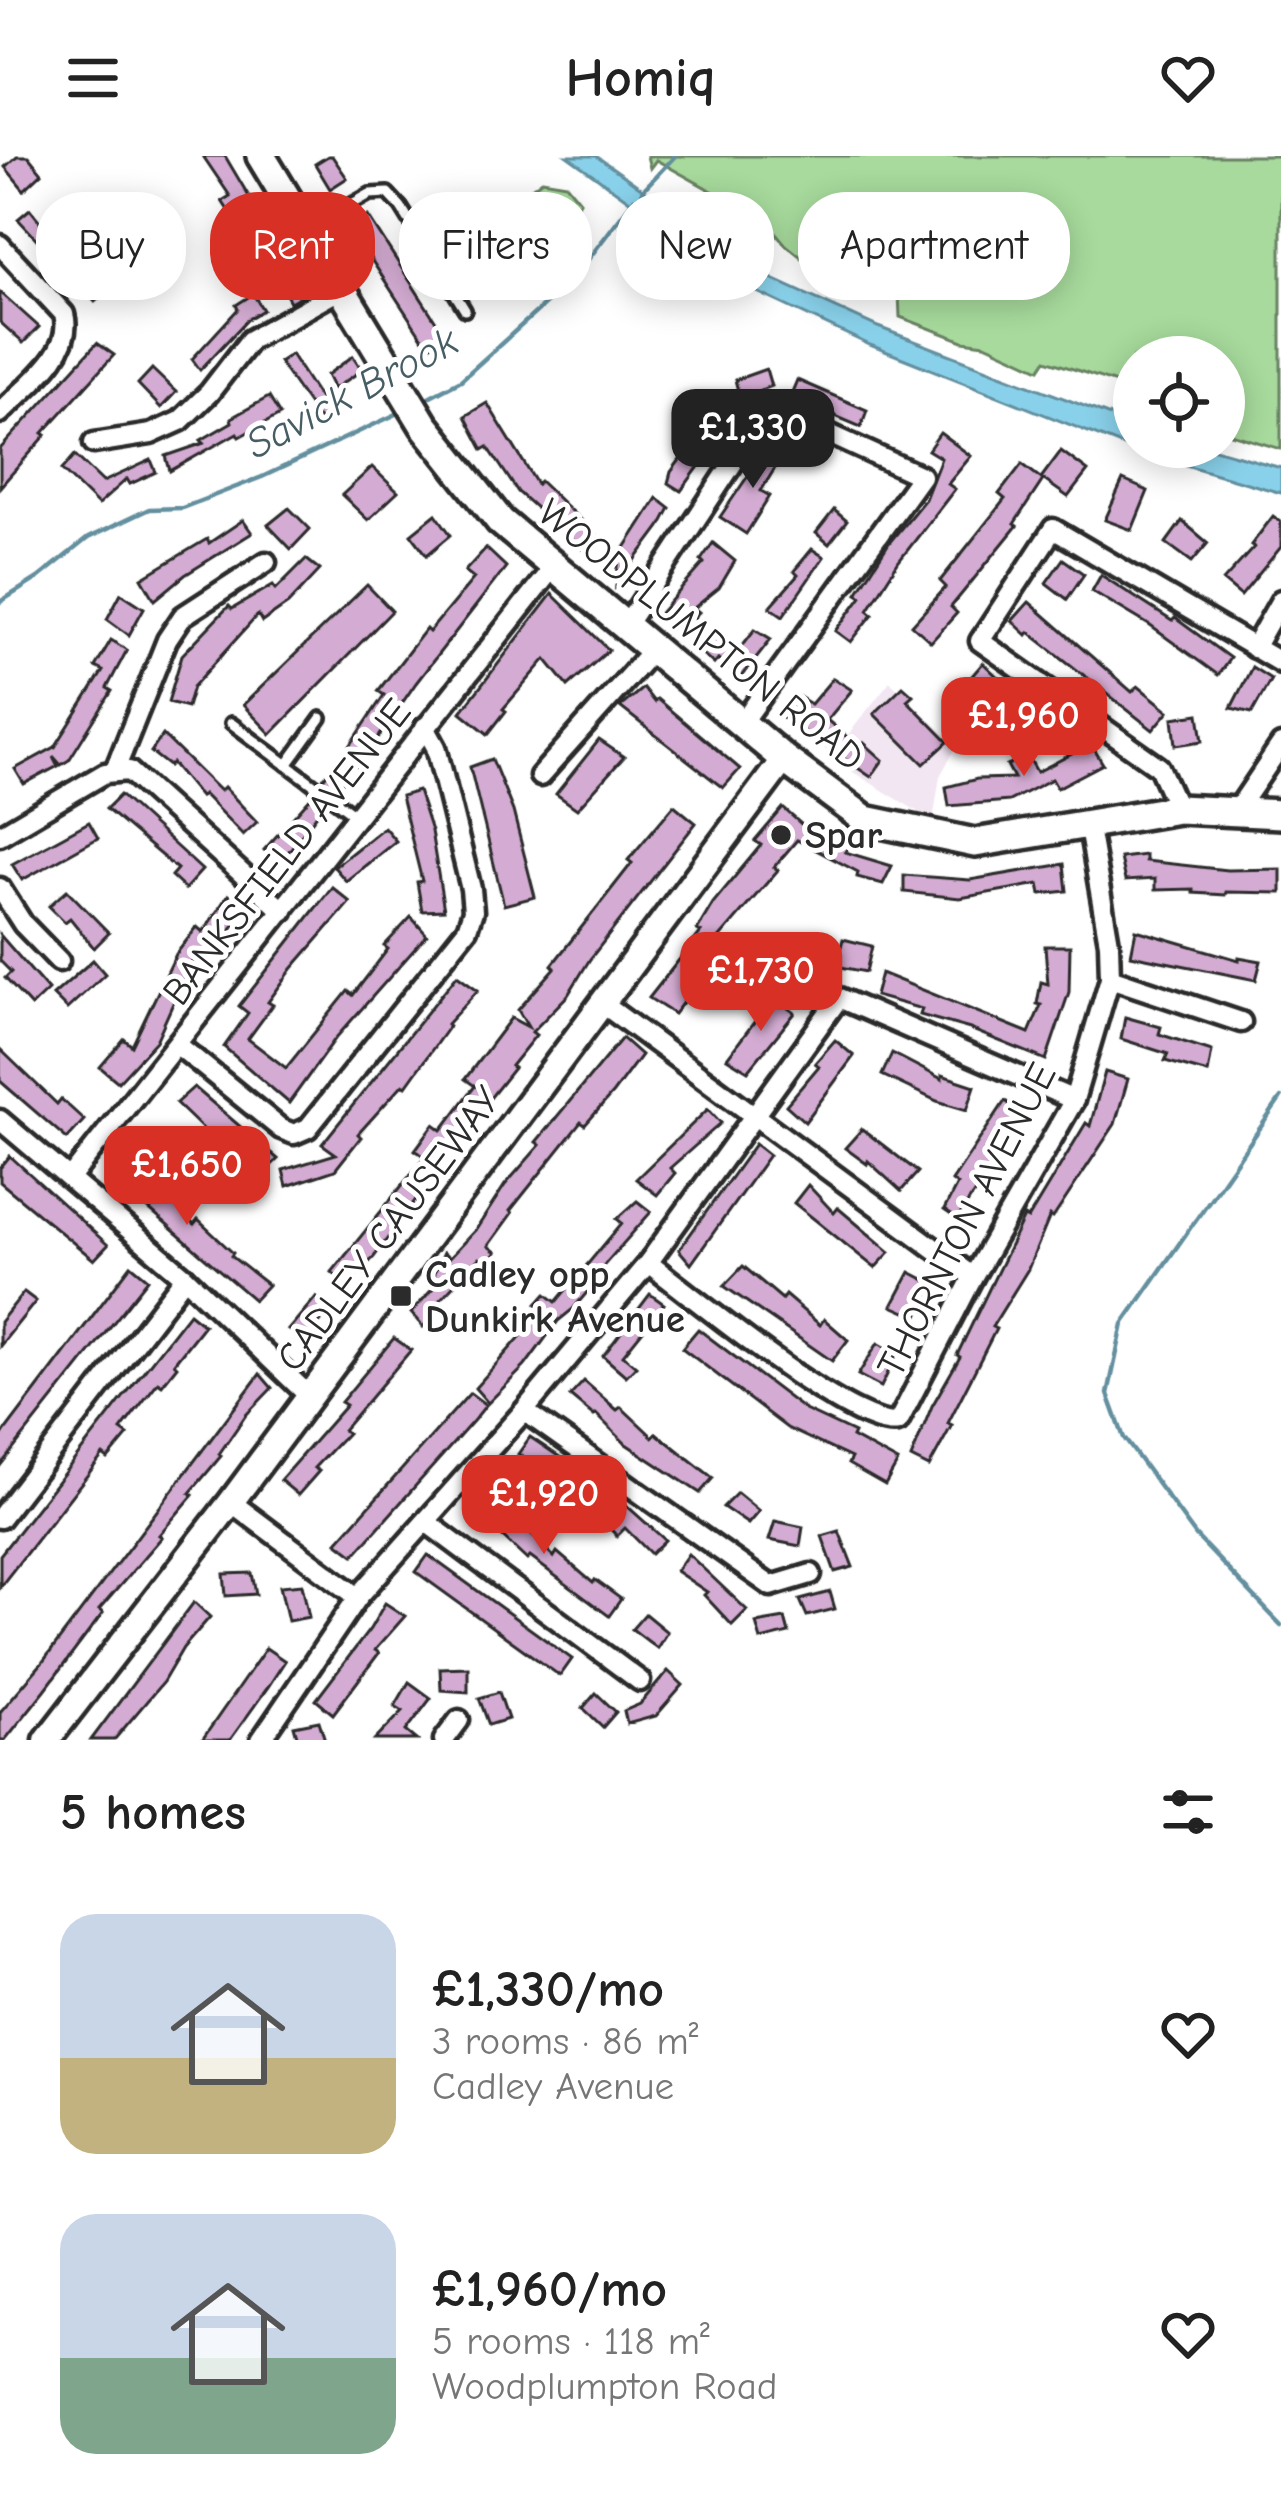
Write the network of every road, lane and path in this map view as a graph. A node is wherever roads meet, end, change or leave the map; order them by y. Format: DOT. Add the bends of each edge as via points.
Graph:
graph roads {
  1 [pos="261,156"];
  2 [pos="284,192"];
  3 [pos="375,194"];
  4 [pos="0,245"];
  5 [pos="323,300"];
  6 [pos="350,300"];
  7 [pos="465,310"];
  8 [pos="0,413"];
  9 [pos="94,443"];
  10 [pos="266,562"];
  11 [pos="554,566"];
  12 [pos="1281,600"];
  13 [pos="627,624"];
  14 [pos="655,647"];
  15 [pos="1254,648"];
  16 [pos="1281,663"];
  17 [pos="322,718"];
  18 [pos="231,723"];
  19 [pos="742,723"];
  20 [pos="425,728"];
  21 [pos="1281,745"];
  22 [pos="784,759"];
  23 [pos="287,765"];
  24 [pos="115,770"];
  25 [pos="540,776"];
  26 [pos="0,807"];
  27 [pos="1178,809"];
  28 [pos="1237,811"];
  29 [pos="1281,814"];
  30 [pos="356,816"];
  31 [pos="1088,822"];
  32 [pos="7,830"];
  33 [pos="0,888"];
  34 [pos="283,911"];
  35 [pos="59,961"];
  36 [pos="1110,978"];
  37 [pos="603,1004"];
  38 [pos="1241,1022"];
  39 [pos="178,1046"];
  40 [pos="1074,1100"];
  41 [pos="754,1115"];
  42 [pos="0,1120"];
  43 [pos="70,1178"];
  44 [pos="648,1263"];
  45 [pos="185,1276"];
  46 [pos="974,1276"];
  47 [pos="309,1396"];
  48 [pos="524,1411"];
  49 [pos="231,1502"];
  50 [pos="0,1518"];
  51 [pos="426,1522"];
  52 [pos="811,1574"];
  53 [pos="358,1597"];
  54 [pos="626,1678"];
  55 [pos="459,1720"];
  56 [pos="46,1740"];
  57 [pos="261,1740"];
  58 [pos="444,1740"];
  1 -- 2 [label="main road, WOODPLUMPTON ROAD"];
  3 -- 7 [label="lane" via="388,193 401,207"];
  4 -- 8 [label="street" via="67,326 64,345"];
  5 -- 9 [label="street" via="250,340 180,421"];
  6 -- 11 [label="main road, WOODPLUMPTON ROAD" via="424,424 500,521"];
  10 -- 24 [label="street" via="182,616"];
  11 -- 13 [label="main road, WOODPLUMPTON ROAD"];
  11 -- 20 [label="street, BANKSFIELD AVENUE"];
  12 -- 15 [label="street"];
  13 -- 14 [label="main road, WOODPLUMPTON ROAD"];
  13 -- 19 [label="street" via="770,407 921,476"];
  14 -- 19 [label="main road, WOODPLUMPTON ROAD"];
  14 -- 25 [label="street"];
  15 -- 16 [label="street"];
  15 -- 27 [label="street" via="1053,529 980,641 1159,767"];
  17 -- 23 [label="lane"];
  18 -- 23 [label="lane"];
  19 -- 22 [label="main road, WOODPLUMPTON ROAD"];
  20 -- 30 [label="street, BANKSFIELD AVENUE"];
  20 -- 39 [label="street" via="471,889 467,929 308,1128 294,1134"];
  21 -- 28 [label="street"];
  22 -- 31 [label="main road, WOODPLUMPTON ROAD" via="866,820 975,843"];
  22 -- 37 [label="street, CADLEY CAUSEWAY"];
  23 -- 30 [label="lane"];
  24 -- 32 [label="street"];
  24 -- 34 [label="street" via="142,781"];
  26 -- 32 [label="street"];
  27 -- 28 [label="main road, WOODPLUMPTON ROAD"];
  27 -- 31 [label="main road, WOODPLUMPTON ROAD"];
  28 -- 29 [label="main road, WOODPLUMPTON ROAD"];
  30 -- 34 [label="street, BANKSFIELD AVENUE"];
  31 -- 36 [label="street, THORNTON AVENUE"];
  33 -- 35 [label="street"];
  34 -- 39 [label="street, BANKSFIELD AVENUE"];
  36 -- 38 [label="street"];
  36 -- 40 [label="street, THORNTON AVENUE"];
  37 -- 41 [label="street"];
  37 -- 47 [label="street, CADLEY CAUSEWAY"];
  39 -- 43 [label="street, BANKSFIELD AVENUE"];
  40 -- 41 [label="street" via="839,998"];
  40 -- 46 [label="street, THORNTON AVENUE"];
  41 -- 44 [label="street"];
  41 -- 46 [label="street"];
  42 -- 43 [label="street"];
  43 -- 45 [label="street"];
  44 -- 46 [label="street, THORNTON AVENUE" via="833,1400 887,1424 907,1411"];
  44 -- 48 [label="street"];
  45 -- 47 [label="street"];
  45 -- 50 [label="street"];
  47 -- 49 [label="street, CADLEY CAUSEWAY"];
  48 -- 51 [label="street"];
  48 -- 52 [label="street" via="771,1594"];
  49 -- 53 [label="street"];
  49 -- 56 [label="street, CADLEY CAUSEWAY"];
  51 -- 53 [label="street"];
  51 -- 54 [label="street"];
  53 -- 57 [label="street"];
  55 -- 58 [label="street"];
}
